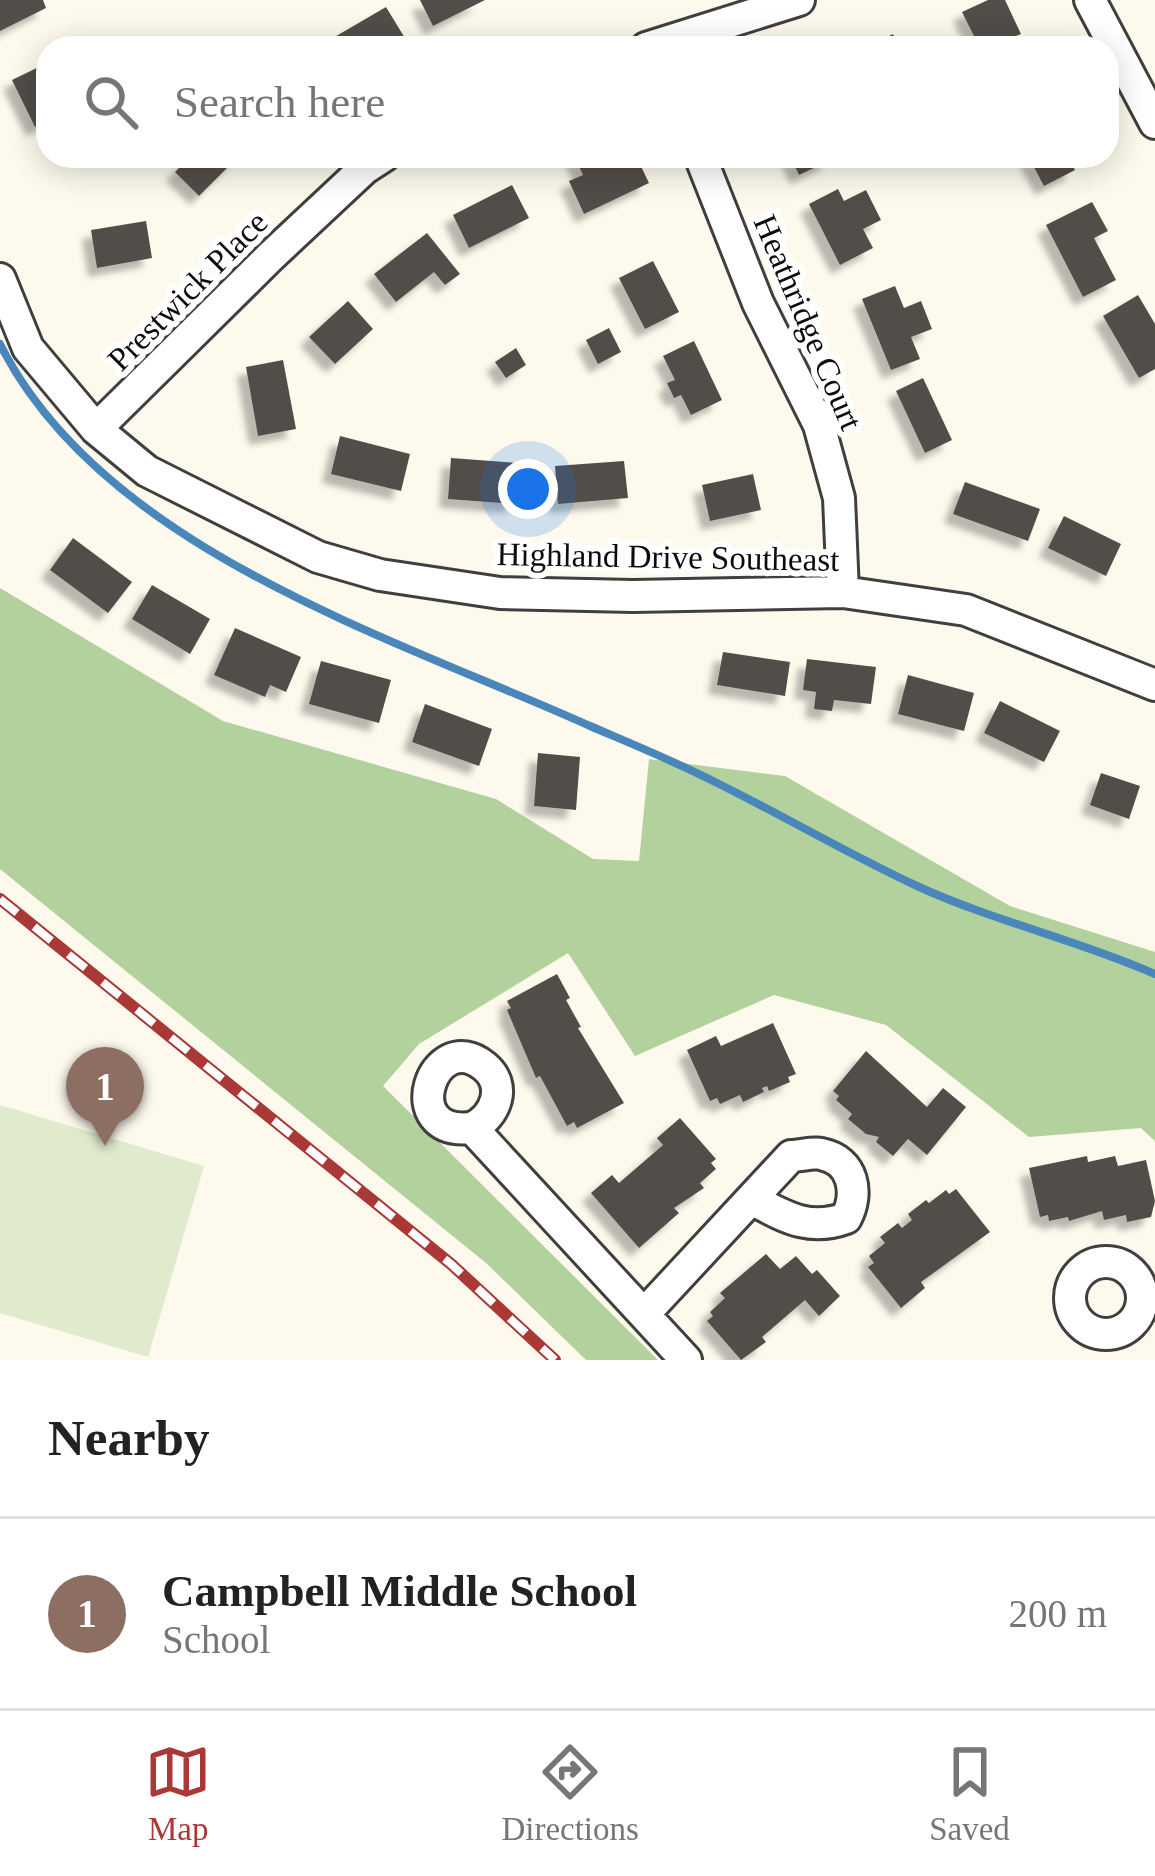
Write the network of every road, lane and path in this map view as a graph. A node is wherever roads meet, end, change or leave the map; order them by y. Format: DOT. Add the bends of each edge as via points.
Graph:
graph roads {
  1 [pos="799,0"];
  2 [pos="1090,0"];
  3 [pos="687,36"];
  4 [pos="1109,36"];
  5 [pos="1119,55"];
  6 [pos="1155,123"];
  7 [pos="366,168"];
  8 [pos="705,168"];
  9 [pos="0,279"];
  10 [pos="96,429"];
  11 [pos="843,592"];
  12 [pos="1155,686"];
  13 [pos="472,1128"];
  14 [pos="751,1199"];
  15 [pos="644,1313"];
  16 [pos="686,1360"];
  1 -- 3 [label="street"];
  2 -- 4 [label="street"];
  5 -- 6 [label="street"];
  7 -- 10 [label="street, Prestwick Place"];
  8 -- 11 [label="street, Heathridge Court" via="758,303 819,425 839,498"];
  9 -- 10 [label="street, Highland Drive Southeast" via="28,348"];
  10 -- 11 [label="street, Highland Drive Southeast" via="147,471 318,556 380,575 500,593"];
  11 -- 12 [label="street, Highland Drive Southeast" via="966,610"];
  13 -- 15 [label="street"];
  14 -- 15 [label="street"];
  15 -- 16 [label="street"];
}
